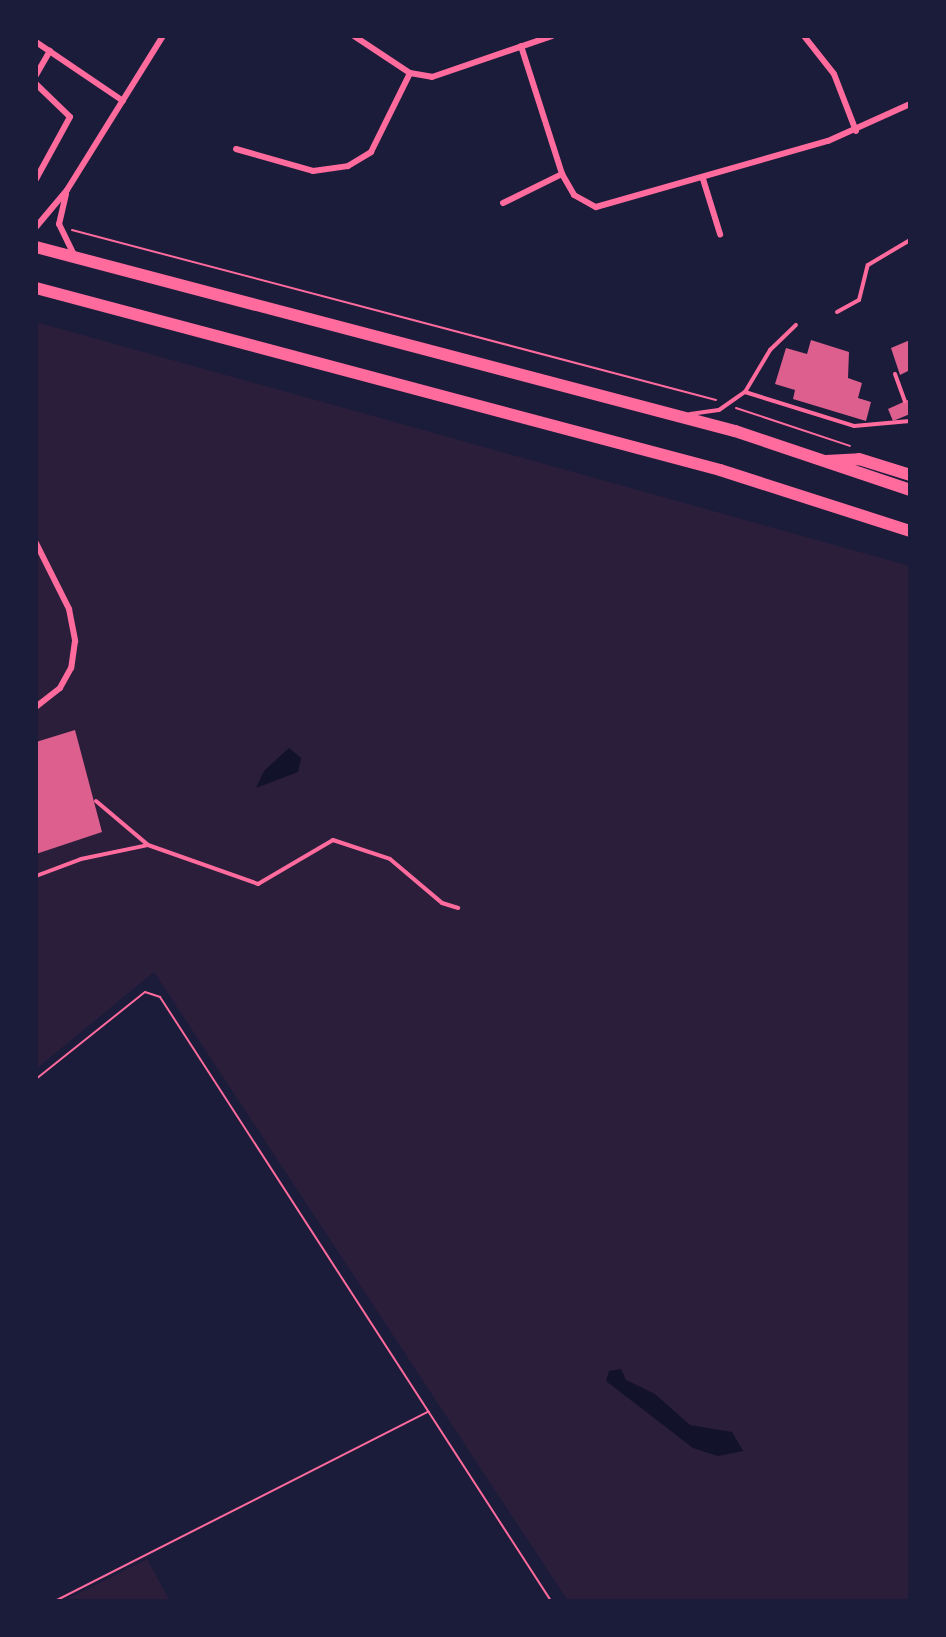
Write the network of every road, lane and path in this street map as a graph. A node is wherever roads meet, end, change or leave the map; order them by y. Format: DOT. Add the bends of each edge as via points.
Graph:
graph roads {
  1 [pos="163,36"];
  2 [pos="354,36"];
  3 [pos="552,36"];
  4 [pos="804,36"];
  5 [pos="36,42"];
  6 [pos="521,46"];
  7 [pos="50,51"];
  8 [pos="410,73"];
  9 [pos="36,75"];
  10 [pos="36,84"];
  11 [pos="123,101"];
  12 [pos="910,104"];
  13 [pos="856,131"];
  14 [pos="236,149"];
  15 [pos="562,174"];
  16 [pos="703,178"];
  17 [pos="36,179"];
  18 [pos="67,190"];
  19 [pos="503,203"];
  20 [pos="64,226"];
  21 [pos="36,227"];
  22 [pos="720,234"];
  23 [pos="910,240"];
  24 [pos="38,250"];
  25 [pos="76,259"];
  26 [pos="36,288"];
  27 [pos="837,312"];
  28 [pos="796,325"];
  29 [pos="895,374"];
  30 [pos="745,392"];
  31 [pos="905,401"];
  32 [pos="722,402"];
  33 [pos="734,407"];
  34 [pos="668,414"];
  35 [pos="910,421"];
  36 [pos="856,448"];
  37 [pos="825,462"];
  38 [pos="910,475"];
  39 [pos="910,490"];
  40 [pos="910,531"];
  41 [pos="36,543"];
  42 [pos="36,707"];
  43 [pos="96,801"];
  44 [pos="148,845"];
  45 [pos="36,876"];
  46 [pos="458,908"];
  47 [pos="36,1079"];
  48 [pos="431,1410"];
  49 [pos="55,1601"];
  50 [pos="551,1601"];
  1 -- 11 [label="street"];
  2 -- 8 [label="street"];
  3 -- 6 [label="street"];
  4 -- 13 [label="street" via="834,74"];
  5 -- 7 [label="street"];
  6 -- 8 [label="street" via="432,76"];
  6 -- 15 [label="street"];
  7 -- 9 [label="street"];
  7 -- 11 [label="street"];
  8 -- 14 [label="street" via="371,152 348,166 313,171"];
  10 -- 17 [label="street" via="70,117"];
  11 -- 18 [label="street"];
  12 -- 13 [label="street"];
  13 -- 16 [label="street"];
  15 -- 16 [label="street" via="585,205 607,208"];
  15 -- 19 [label="street"];
  16 -- 22 [label="street"];
  18 -- 21 [label="street"];
  18 -- 25 [label="street" via="59,224"];
  20 -- 32 [label="path" via="112,244"];
  23 -- 27 [label="lane" via="868,265 859,300"];
  24 -- 25 [label="main road"];
  25 -- 34 [label="main road"];
  26 -- 40 [label="main road" via="720,470"];
  28 -- 30 [label="lane" via="770,350"];
  29 -- 31 [label="lane"];
  30 -- 34 [label="lane" via="710,413"];
  30 -- 35 [label="lane" via="854,426"];
  33 -- 36 [label="path"];
  34 -- 37 [label="main road"];
  37 -- 38 [label="main road" via="859,459"];
  37 -- 39 [label="main road"];
  41 -- 42 [label="street" via="69,609 75,641 71,668 60,688"];
  43 -- 44 [label="lane"];
  44 -- 45 [label="lane" via="81,859"];
  44 -- 46 [label="lane" via="254,884 322,843 342,841 390,859 442,903"];
  47 -- 48 [label="path" via="145,992 160,997"];
  48 -- 49 [label="path"];
  48 -- 50 [label="path"];
}
